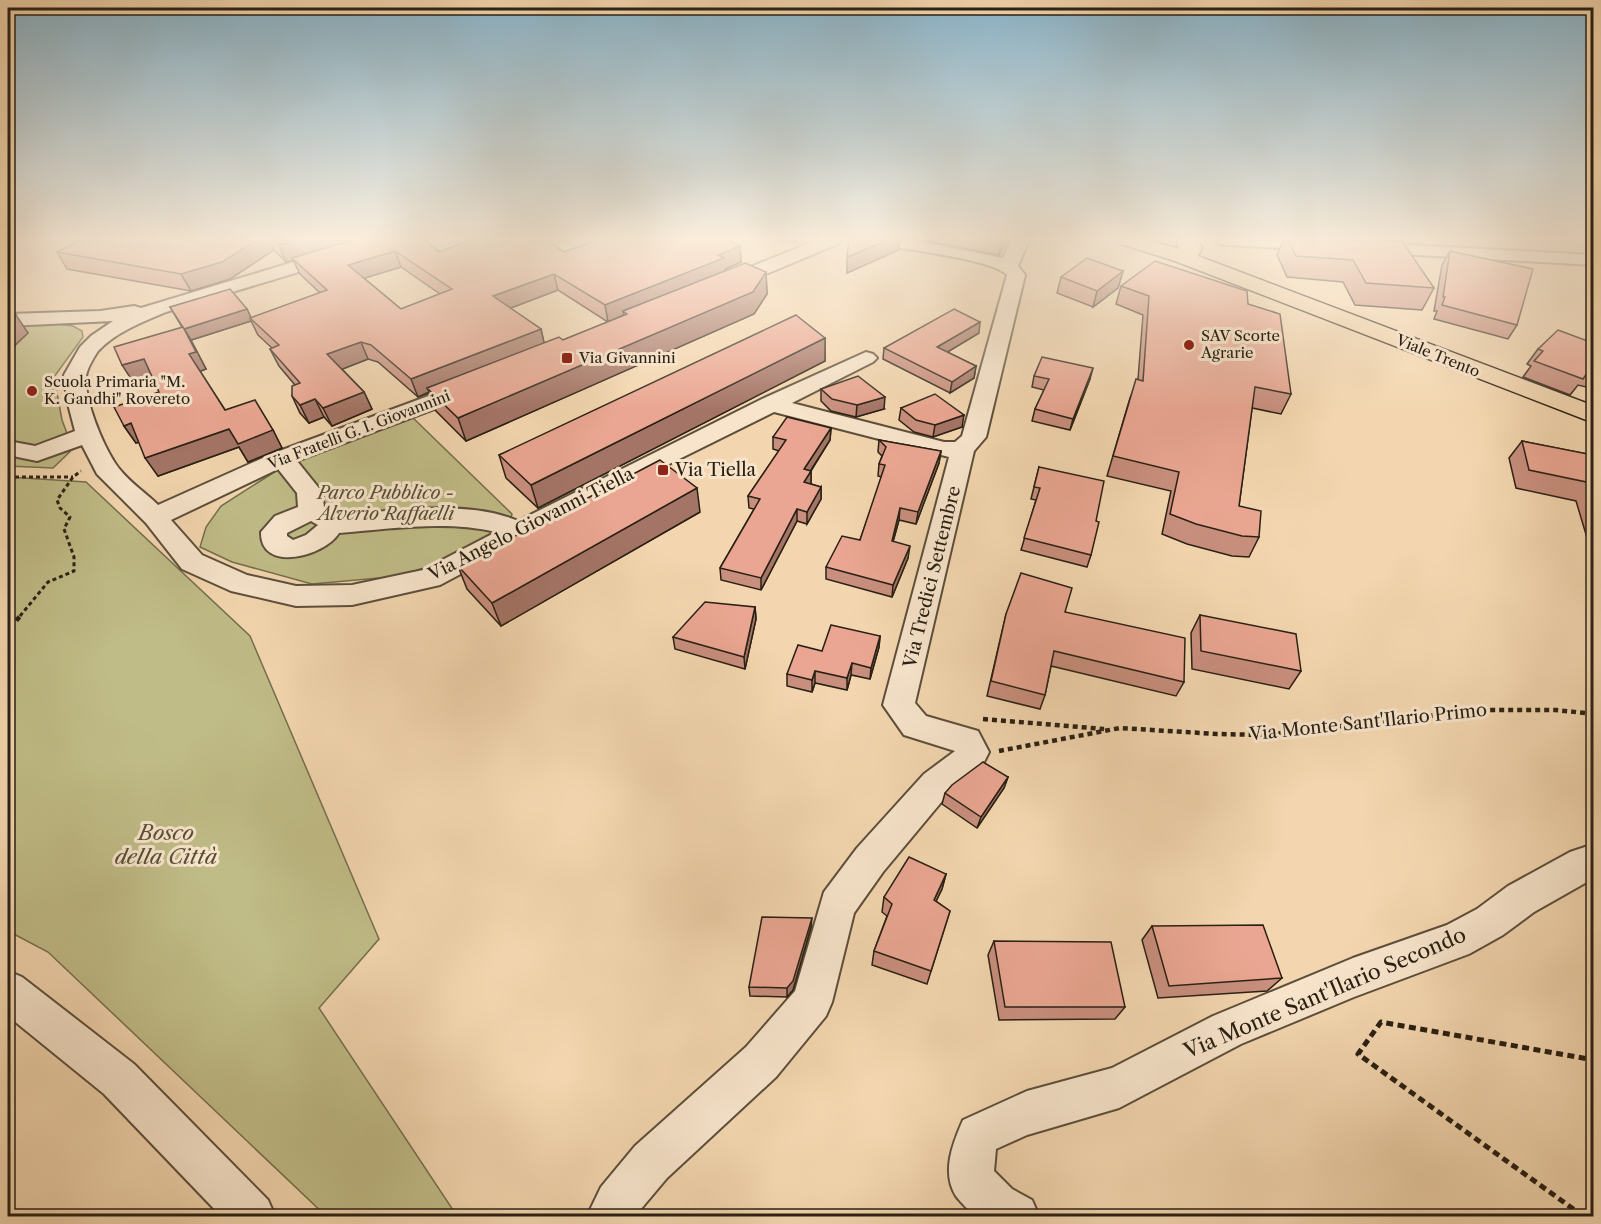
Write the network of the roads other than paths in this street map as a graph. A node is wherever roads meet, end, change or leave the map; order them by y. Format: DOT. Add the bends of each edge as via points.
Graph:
graph roads {
  1 [pos="195,297"];
  2 [pos="1010,297"];
  3 [pos="1310,297"];
  4 [pos="159,308"];
  5 [pos="8,320"];
  6 [pos="99,328"];
  7 [pos="866,358"];
  8 [pos="486,381"];
  9 [pos="770,404"];
  10 [pos="1593,415"];
  11 [pos="88,434"];
  12 [pos="969,443"];
  13 [pos="8,448"];
  14 [pos="282,458"];
  15 [pos="155,517"];
  16 [pos="518,532"];
  17 [pos="1593,861"];
  18 [pos="8,992"];
  19 [pos="252,1216"];
  20 [pos="610,1216"];
  21 [pos="1016,1216"];
  1 -- 4 [label="street"];
  2 -- 12 [label="street, Via Tredici Settembre"];
  3 -- 10 [label="main road, Viale Trento"];
  4 -- 6 [label="street"];
  4 -- 6 [label="street, Via Angelo Giovanni Tiella"];
  5 -- 6 [label="street"];
  6 -- 11 [label="street, Via Angelo Giovanni Tiella" via="75,375"];
  7 -- 9 [label="street, Via Angelo Giovanni Tiella"];
  8 -- 14 [label="street, Via Fratelli G. I. Giovannini"];
  9 -- 12 [label="street" via="944,449"];
  9 -- 16 [label="street, Via Angelo Giovanni Tiella"];
  11 -- 13 [label="street" via="37,454"];
  11 -- 15 [label="street, Via Angelo Giovanni Tiella" via="106,469"];
  12 -- 20 [label="street, Via Tredici Settembre" via="899,705 915,726 972,730 973,752 936,784 837,905 812,1002 762,1062 651,1162 616,1203"];
  14 -- 15 [label="street, Via Fratelli G. I. Giovannini"];
  14 -- 16 [label="street" via="309,492 321,518 480,519"];
  15 -- 16 [label="street, Via Angelo Giovanni Tiella" via="192,562 241,584 296,596 352,595 430,578"];
  17 -- 21 [label="street, Via Monte Sant'Ilario Secondo" via="1521,899 1456,941 1227,1030 1119,1087 1027,1113 978,1135 972,1154 972,1179 996,1204"];
  18 -- 19 [label="street" via="119,1079"];
}
